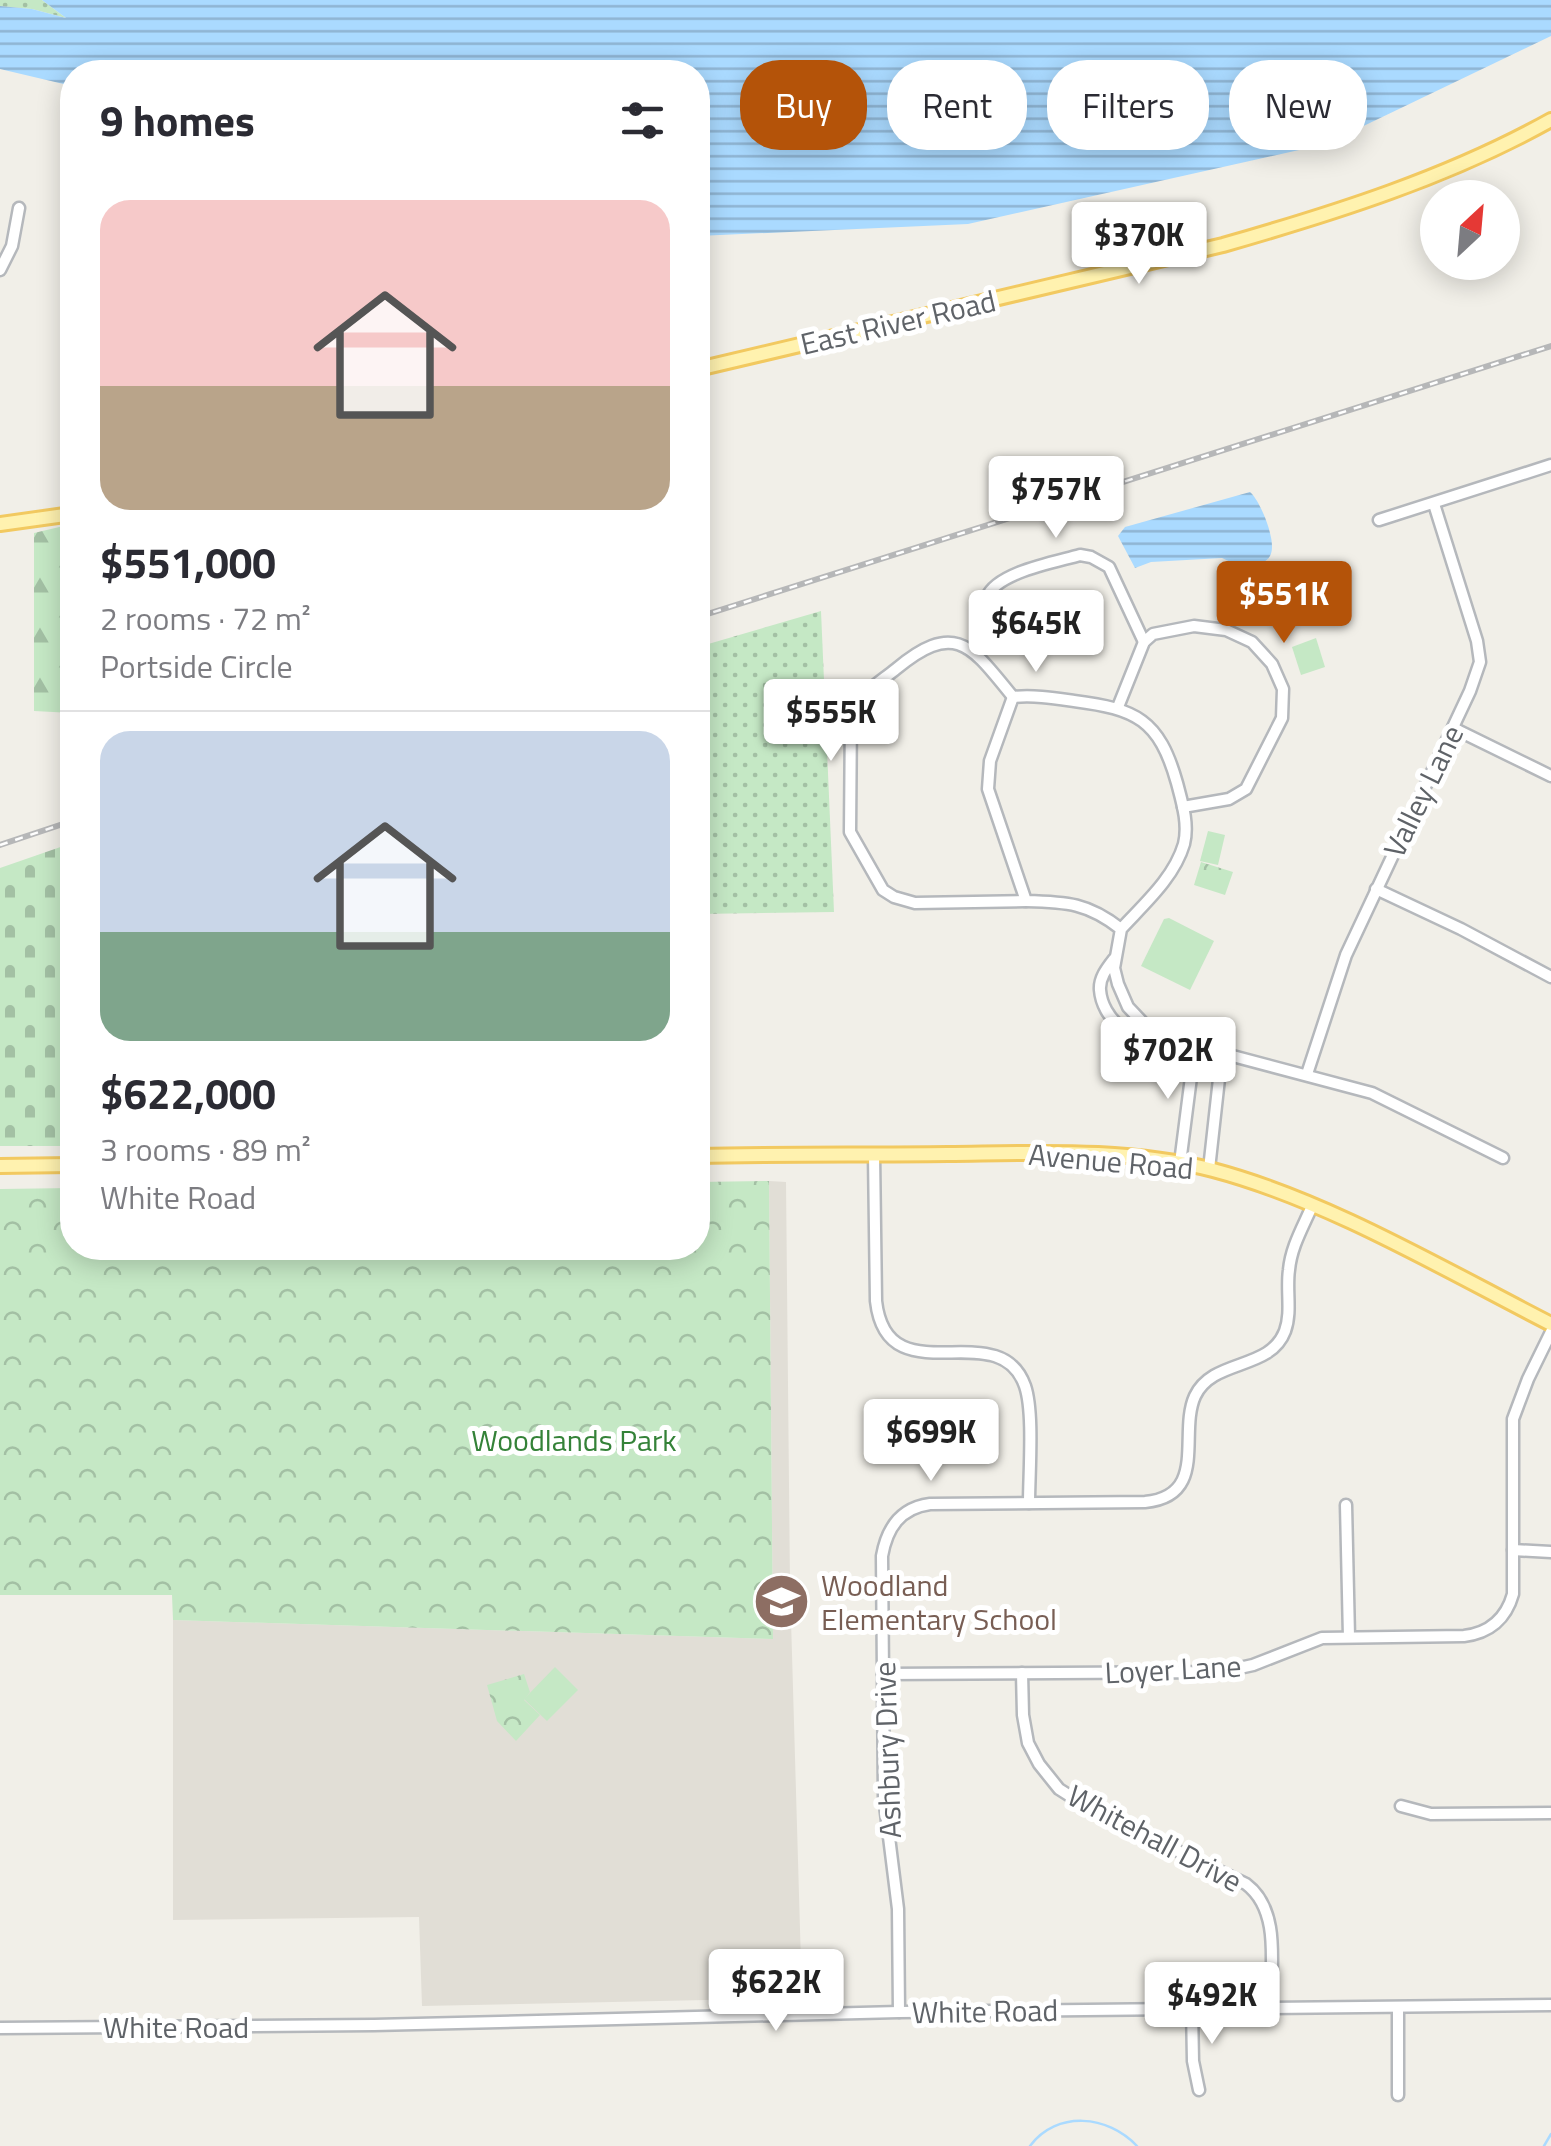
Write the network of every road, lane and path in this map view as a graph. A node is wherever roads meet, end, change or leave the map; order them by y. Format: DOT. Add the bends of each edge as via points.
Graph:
graph roads {
  1 [pos="1551,120"];
  2 [pos="19,208"];
  3 [pos="0,270"];
  4 [pos="710,365"];
  5 [pos="1551,465"];
  6 [pos="1434,504"];
  7 [pos="60,516"];
  8 [pos="1379,520"];
  9 [pos="0,524"];
  10 [pos="1144,642"];
  11 [pos="976,652"];
  12 [pos="1013,698"];
  13 [pos="1118,707"];
  14 [pos="1453,728"];
  15 [pos="1551,776"];
  16 [pos="1184,807"];
  17 [pos="1376,890"];
  18 [pos="1026,901"];
  19 [pos="1121,930"];
  20 [pos="1114,958"];
  21 [pos="1551,977"];
  22 [pos="1159,1034"];
  23 [pos="1195,1046"];
  24 [pos="1222,1052"];
  25 [pos="1307,1074"];
  26 [pos="874,1155"];
  27 [pos="710,1156"];
  28 [pos="1502,1158"];
  29 [pos="1180,1163"];
  30 [pos="60,1165"];
  31 [pos="0,1166"];
  32 [pos="1209,1169"];
  33 [pos="1312,1206"];
  34 [pos="1551,1328"];
  35 [pos="1029,1503"];
  36 [pos="1346,1505"];
  37 [pos="1513,1550"];
  38 [pos="1551,1552"];
  39 [pos="1349,1637"];
  40 [pos="1022,1673"];
  41 [pos="883,1674"];
  42 [pos="1401,1806"];
  43 [pos="1551,1813"];
  44 [pos="1551,2005"];
  45 [pos="1192,2008"];
  46 [pos="1271,2008"];
  47 [pos="1398,2008"];
  48 [pos="899,2012"];
  49 [pos="0,2028"];
  50 [pos="1199,2090"];
  51 [pos="1398,2095"];
  1 -- 4 [label="main road, East River Road" via="1429,177 1290,226"];
  2 -- 3 [label="street"];
  5 -- 6 [label="street"];
  6 -- 8 [label="street"];
  6 -- 14 [label="street, Valley Lane" via="1480,657"];
  7 -- 9 [label="main road"];
  10 -- 11 [label="street" via="1109,567 1080,555 993,587"];
  10 -- 13 [label="street"];
  10 -- 16 [label="street" via="1194,626 1243,636 1263,652 1283,689 1282,718 1246,789 1230,799"];
  11 -- 12 [label="street"];
  11 -- 18 [label="street" via="953,644 927,646 855,704 850,832 894,898"];
  12 -- 13 [label="street"];
  12 -- 18 [label="street" via="990,761 988,789"];
  13 -- 16 [label="street" via="1161,742"];
  14 -- 15 [label="street"];
  14 -- 17 [label="street, Valley Lane"];
  16 -- 19 [label="street" via="1184,844 1174,865"];
  17 -- 21 [label="street"];
  17 -- 25 [label="street, Valley Lane" via="1334,984"];
  18 -- 19 [label="street" via="1069,902 1100,912"];
  19 -- 20 [label="street"];
  20 -- 22 [label="street" via="1122,996"];
  20 -- 22 [label="street" via="1101,982 1108,1010 1131,1035"];
  22 -- 23 [label="street"];
  23 -- 24 [label="street"];
  23 -- 29 [label="street"];
  24 -- 25 [label="street"];
  24 -- 32 [label="street"];
  25 -- 28 [label="street" via="1372,1094"];
  26 -- 27 [label="main road, Avenue Road"];
  26 -- 29 [label="main road, Avenue Road" via="1086,1154"];
  26 -- 35 [label="street" via="881,1324 908,1349 987,1353 1019,1374 1028,1403"];
  29 -- 32 [label="main road, Avenue Road"];
  30 -- 31 [label="main road"];
  32 -- 33 [label="main road, Avenue Road"];
  33 -- 34 [label="main road, Avenue Road"];
  33 -- 35 [label="street, Ashbury Drive" via="1290,1258 1281,1339 1269,1352 1201,1386 1179,1485 1153,1501"];
  34 -- 37 [label="street, Loyer Lane" via="1514,1419"];
  35 -- 41 [label="street, Ashbury Drive" via="922,1505 895,1522 882,1556"];
  36 -- 39 [label="street"];
  37 -- 38 [label="street"];
  37 -- 39 [label="street, Loyer Lane" via="1511,1602 1486,1630"];
  39 -- 40 [label="street, Loyer Lane" via="1322,1638 1220,1672"];
  40 -- 41 [label="street, Loyer Lane"];
  40 -- 46 [label="street, Whitehall Drive" via="1028,1742 1059,1788 1259,1896 1270,1920"];
  41 -- 48 [label="street, Ashbury Drive"];
  42 -- 43 [label="street" via="1431,1814"];
  44 -- 47 [label="street, White Road"];
  45 -- 46 [label="street, White Road"];
  45 -- 48 [label="street, White Road"];
  45 -- 50 [label="street"];
  46 -- 47 [label="street, White Road"];
  47 -- 51 [label="street"];
  48 -- 49 [label="street, White Road"];
}
